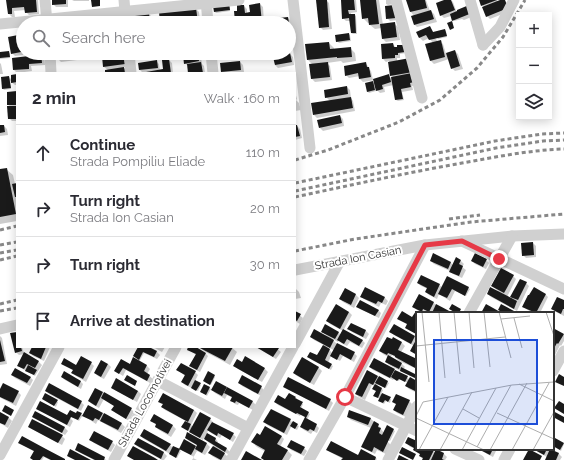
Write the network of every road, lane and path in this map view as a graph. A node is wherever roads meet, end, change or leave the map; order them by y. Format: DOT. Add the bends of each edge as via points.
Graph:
graph roads {
  1 [pos="45,0"];
  2 [pos="124,0"];
  3 [pos="239,0"];
  4 [pos="293,0"];
  5 [pos="396,0"];
  6 [pos="470,0"];
  7 [pos="514,0"];
  8 [pos="206,2"];
  9 [pos="125,11"];
  10 [pos="47,16"];
  11 [pos="86,16"];
  12 [pos="125,16"];
  13 [pos="207,16"];
  14 [pos="295,16"];
  15 [pos="16,23"];
  16 [pos="0,24"];
  17 [pos="296,26"];
  18 [pos="51,60"];
  19 [pos="130,60"];
  20 [pos="212,60"];
  21 [pos="52,72"];
  22 [pos="131,72"];
  23 [pos="213,72"];
  24 [pos="422,98"];
  25 [pos="310,148"];
  26 [pos="564,234"];
  27 [pos="512,236"];
  28 [pos="462,241"];
  29 [pos="425,245"];
  30 [pos="499,259"];
  31 [pos="340,261"];
  32 [pos="296,270"];
  33 [pos="564,289"];
  34 [pos="470,312"];
  35 [pos="16,325"];
  36 [pos="0,329"];
  37 [pos="296,342"];
  38 [pos="58,348"];
  39 [pos="175,348"];
  40 [pos="292,348"];
  41 [pos="564,351"];
  42 [pos="554,369"];
  43 [pos="158,380"];
  44 [pos="345,397"];
  45 [pos="416,408"];
  46 [pos="406,426"];
  47 [pos="248,428"];
  48 [pos="416,431"];
  49 [pos="457,450"];
  50 [pos="509,450"];
  51 [pos="0,455"];
  52 [pos="114,460"];
  53 [pos="231,460"];
  54 [pos="309,460"];
  55 [pos="388,460"];
  56 [pos="479,460"];
  57 [pos="504,460"];
  1 -- 10 [label="street"];
  2 -- 9 [label="street"];
  3 -- 8 [label="street"];
  4 -- 14 [label="street"];
  5 -- 24 [label="street"];
  6 -- 7 [label="street" via="483,46 500,27"];
  8 -- 9 [label="street"];
  8 -- 13 [label="street"];
  9 -- 11 [label="street"];
  9 -- 12 [label="street"];
  15 -- 16 [label="street"];
  17 -- 25 [label="street"];
  18 -- 21 [label="street"];
  19 -- 22 [label="street"];
  20 -- 23 [label="street"];
  26 -- 27 [label="street, Strada Ion Casian"];
  27 -- 28 [label="street, Strada Ion Casian"];
  27 -- 30 [label="street"];
  28 -- 29 [label="street, Strada Ion Casian"];
  28 -- 30 [label="street"];
  29 -- 31 [label="street, Strada Ion Casian"];
  29 -- 44 [label="street"];
  30 -- 33 [label="street"];
  30 -- 34 [label="street"];
  31 -- 32 [label="street, Strada Ion Casian"];
  31 -- 37 [label="street"];
  35 -- 36 [label="street"];
  38 -- 51 [label="street"];
  39 -- 43 [label="street, Strada Locomotivei"];
  40 -- 47 [label="street"];
  41 -- 42 [label="street"];
  43 -- 47 [label="street"];
  43 -- 52 [label="street, Strada Locomotivei"];
  44 -- 46 [label="street"];
  44 -- 54 [label="street"];
  45 -- 46 [label="street"];
  46 -- 48 [label="street"];
  46 -- 55 [label="street"];
  47 -- 53 [label="street"];
  49 -- 56 [label="street"];
  50 -- 57 [label="street"];
}
